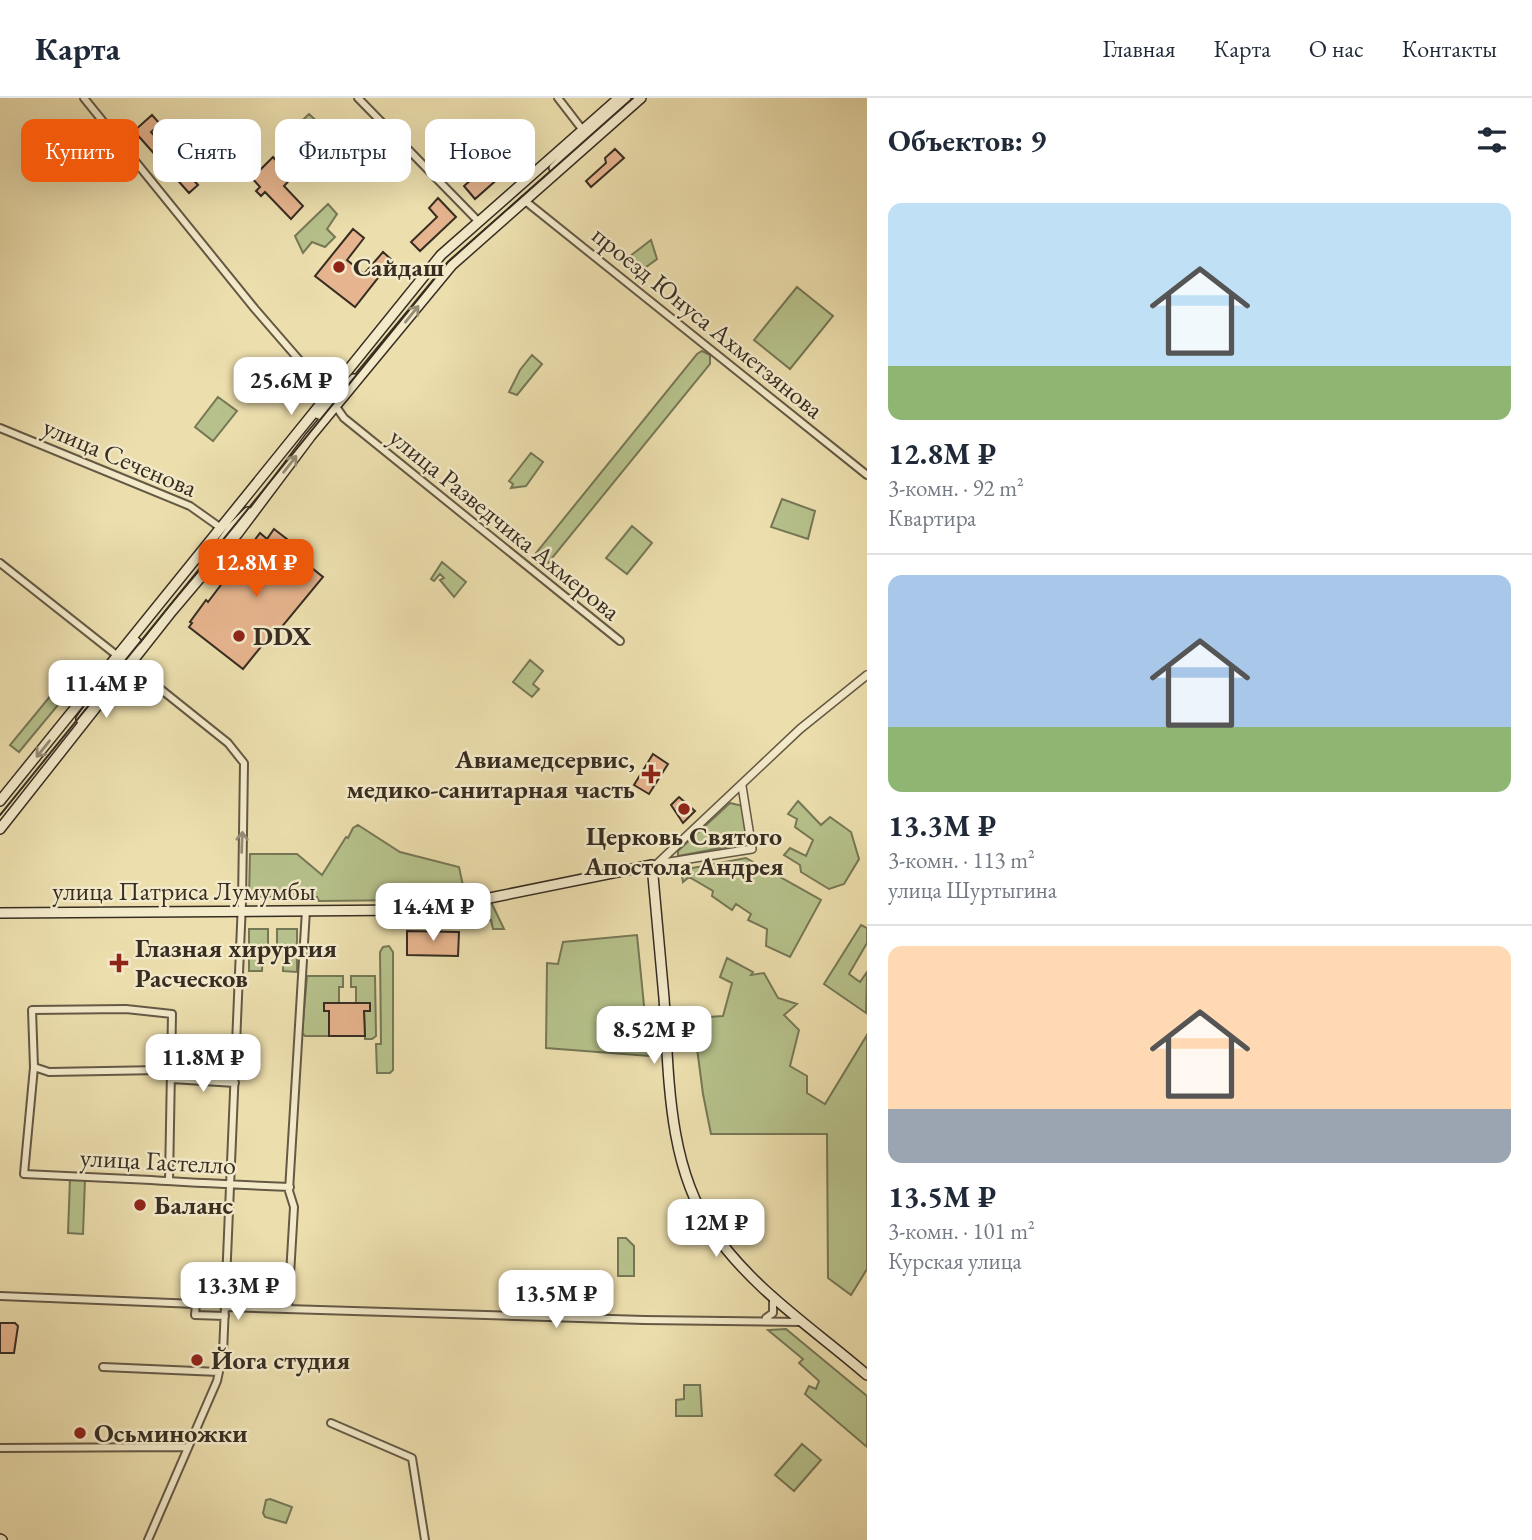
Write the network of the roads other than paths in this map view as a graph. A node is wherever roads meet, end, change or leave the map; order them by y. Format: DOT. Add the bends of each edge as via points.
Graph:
graph roads {
  1 [pos="84,98"];
  2 [pos="358,98"];
  3 [pos="558,98"];
  4 [pos="619,98"];
  5 [pos="626,98"];
  6 [pos="641,98"];
  7 [pos="587,135"];
  8 [pos="524,200"];
  9 [pos="479,222"];
  10 [pos="332,401"];
  11 [pos="0,428"];
  12 [pos="276,460"];
  13 [pos="867,475"];
  14 [pos="222,528"];
  15 [pos="0,562"];
  16 [pos="177,584"];
  17 [pos="620,641"];
  18 [pos="123,660"];
  19 [pos="867,675"];
  20 [pos="743,786"];
  21 [pos="728,799"];
  22 [pos="0,801"];
  23 [pos="746,807"];
  24 [pos="0,829"];
  25 [pos="655,865"];
  26 [pos="242,911"];
  27 [pos="306,911"];
  28 [pos="0,913"];
  29 [pos="34,1067"];
  30 [pos="173,1079"];
  31 [pos="235,1083"];
  32 [pos="169,1181"];
  33 [pos="231,1184"];
  34 [pos="290,1187"];
  35 [pos="0,1296"];
  36 [pos="773,1296"];
  37 [pos="225,1307"];
  38 [pos="288,1309"];
  39 [pos="225,1316"];
  40 [pos="754,1320"];
  41 [pos="803,1322"];
  42 [pos="103,1367"];
  43 [pos="219,1372"];
  44 [pos="867,1375"];
  45 [pos="331,1423"];
  46 [pos="187,1447"];
  47 [pos="0,1448"];
  48 [pos="148,1540"];
  49 [pos="425,1540"];
  1 -- 10 [label="street, улица Разведчика Ахмерова"];
  2 -- 9 [label="street"];
  3 -- 7 [label="street"];
  4 -- 7 [label="main road"];
  5 -- 7 [label="main road"];
  6 -- 7 [label="main road"];
  7 -- 8 [label="main road"];
  7 -- 9 [label="main road"];
  10 -- 8 [label="main road, one-way" via="369,366 452,265"];
  8 -- 13 [label="street, проезд Юнуса Ахметзянова"];
  9 -- 10 [label="main road" via="441,255 368,346"];
  10 -- 12 [label="main road"];
  10 -- 17 [label="street, улица Разведчика Ахмерова" via="354,427"];
  18 -- 10 [label="main road, one-way" via="172,611 232,528 270,490"];
  11 -- 14 [label="street, улица Сеченова" via="190,506"];
  12 -- 14 [label="main road"];
  12 -- 16 [label="main road" via="230,526"];
  14 -- 16 [label="main road"];
  15 -- 18 [label="street"];
  16 -- 18 [label="main road"];
  18 -- 22 [label="main road, one-way" via="85,696"];
  18 -- 24 [label="main road"];
  26 -- 18 [label="street, one-way" via="243,759"];
  19 -- 20 [label="street" via="800,729"];
  20 -- 21 [label="street"];
  20 -- 23 [label="street, улица Патриса Лумумбы"];
  21 -- 23 [label="street"];
  21 -- 25 [label="street"];
  23 -- 25 [label="street, улица Патриса Лумумбы" via="752,849"];
  25 -- 27 [label="main road, улица Патриса Лумумбы" via="445,907"];
  25 -- 36 [label="main road" via="673,1114 685,1171 711,1229 746,1273"];
  26 -- 27 [label="main road, улица Патриса Лумумбы"];
  26 -- 28 [label="main road, улица Патриса Лумумбы"];
  26 -- 31 [label="street"];
  27 -- 34 [label="street"];
  29 -- 30 [label="street" via="49,1072 161,1070"];
  29 -- 30 [label="street" via="32,1010 126,1009 172,1014"];
  29 -- 32 [label="street, улица Гастелло" via="24,1174"];
  30 -- 31 [label="street"];
  30 -- 32 [label="street"];
  31 -- 33 [label="street"];
  32 -- 33 [label="street, улица Гастелло"];
  33 -- 34 [label="street, улица Гастелло"];
  33 -- 37 [label="street"];
  34 -- 38 [label="street" via="294,1207"];
  35 -- 39 [label="street" via="196,1304 195,1315"];
  36 -- 40 [label="street" via="772,1315"];
  36 -- 41 [label="main road"];
  37 -- 38 [label="street"];
  37 -- 39 [label="street"];
  38 -- 40 [label="street"];
  39 -- 43 [label="street"];
  40 -- 41 [label="street"];
  41 -- 44 [label="main road"];
  42 -- 43 [label="street"];
  43 -- 46 [label="street"];
  45 -- 49 [label="street" via="412,1458"];
  46 -- 47 [label="street"];
  46 -- 48 [label="street"];
}
